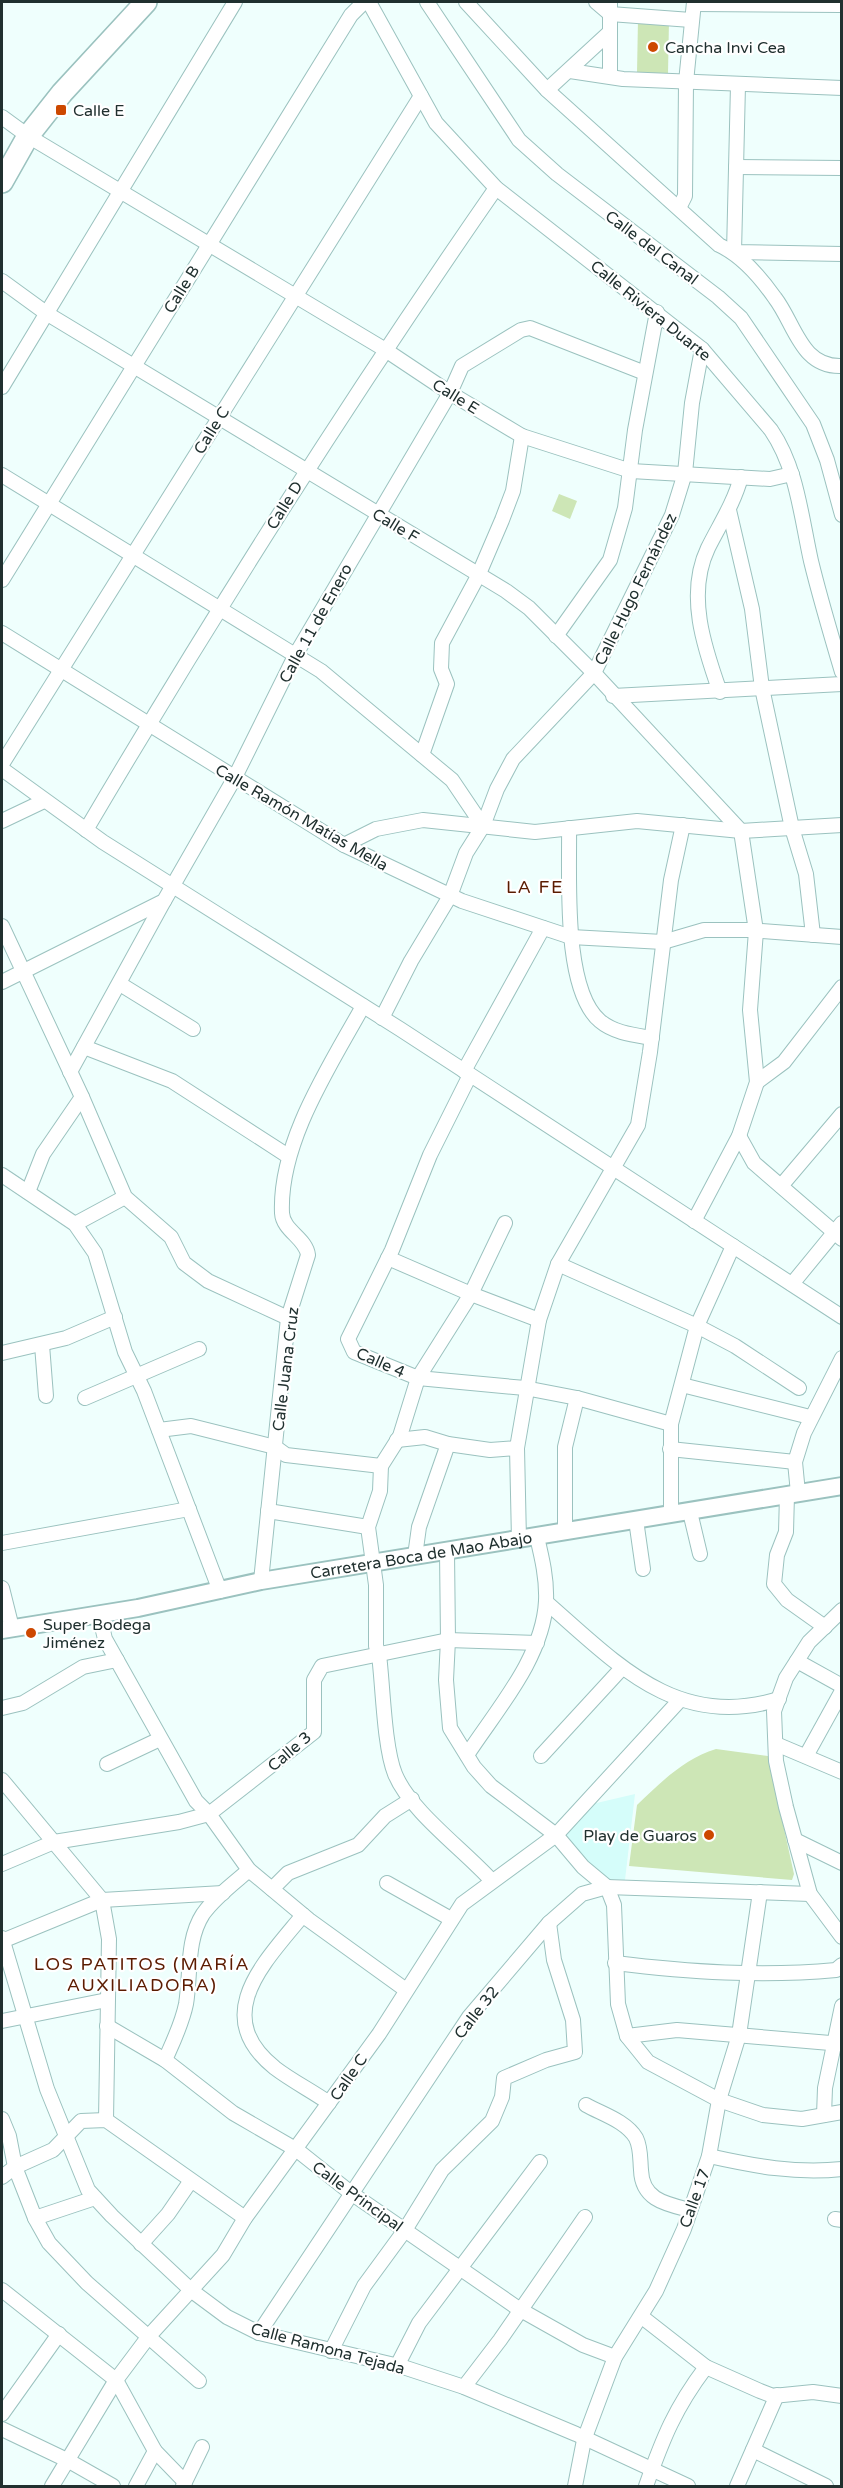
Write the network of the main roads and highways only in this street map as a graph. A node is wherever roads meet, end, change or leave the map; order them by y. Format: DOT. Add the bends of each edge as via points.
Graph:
graph roads {
  1 [pos="146,2"];
  2 [pos="2,182"];
  1 -- 2 [label="main road" via="62,93 28,136"];
}
